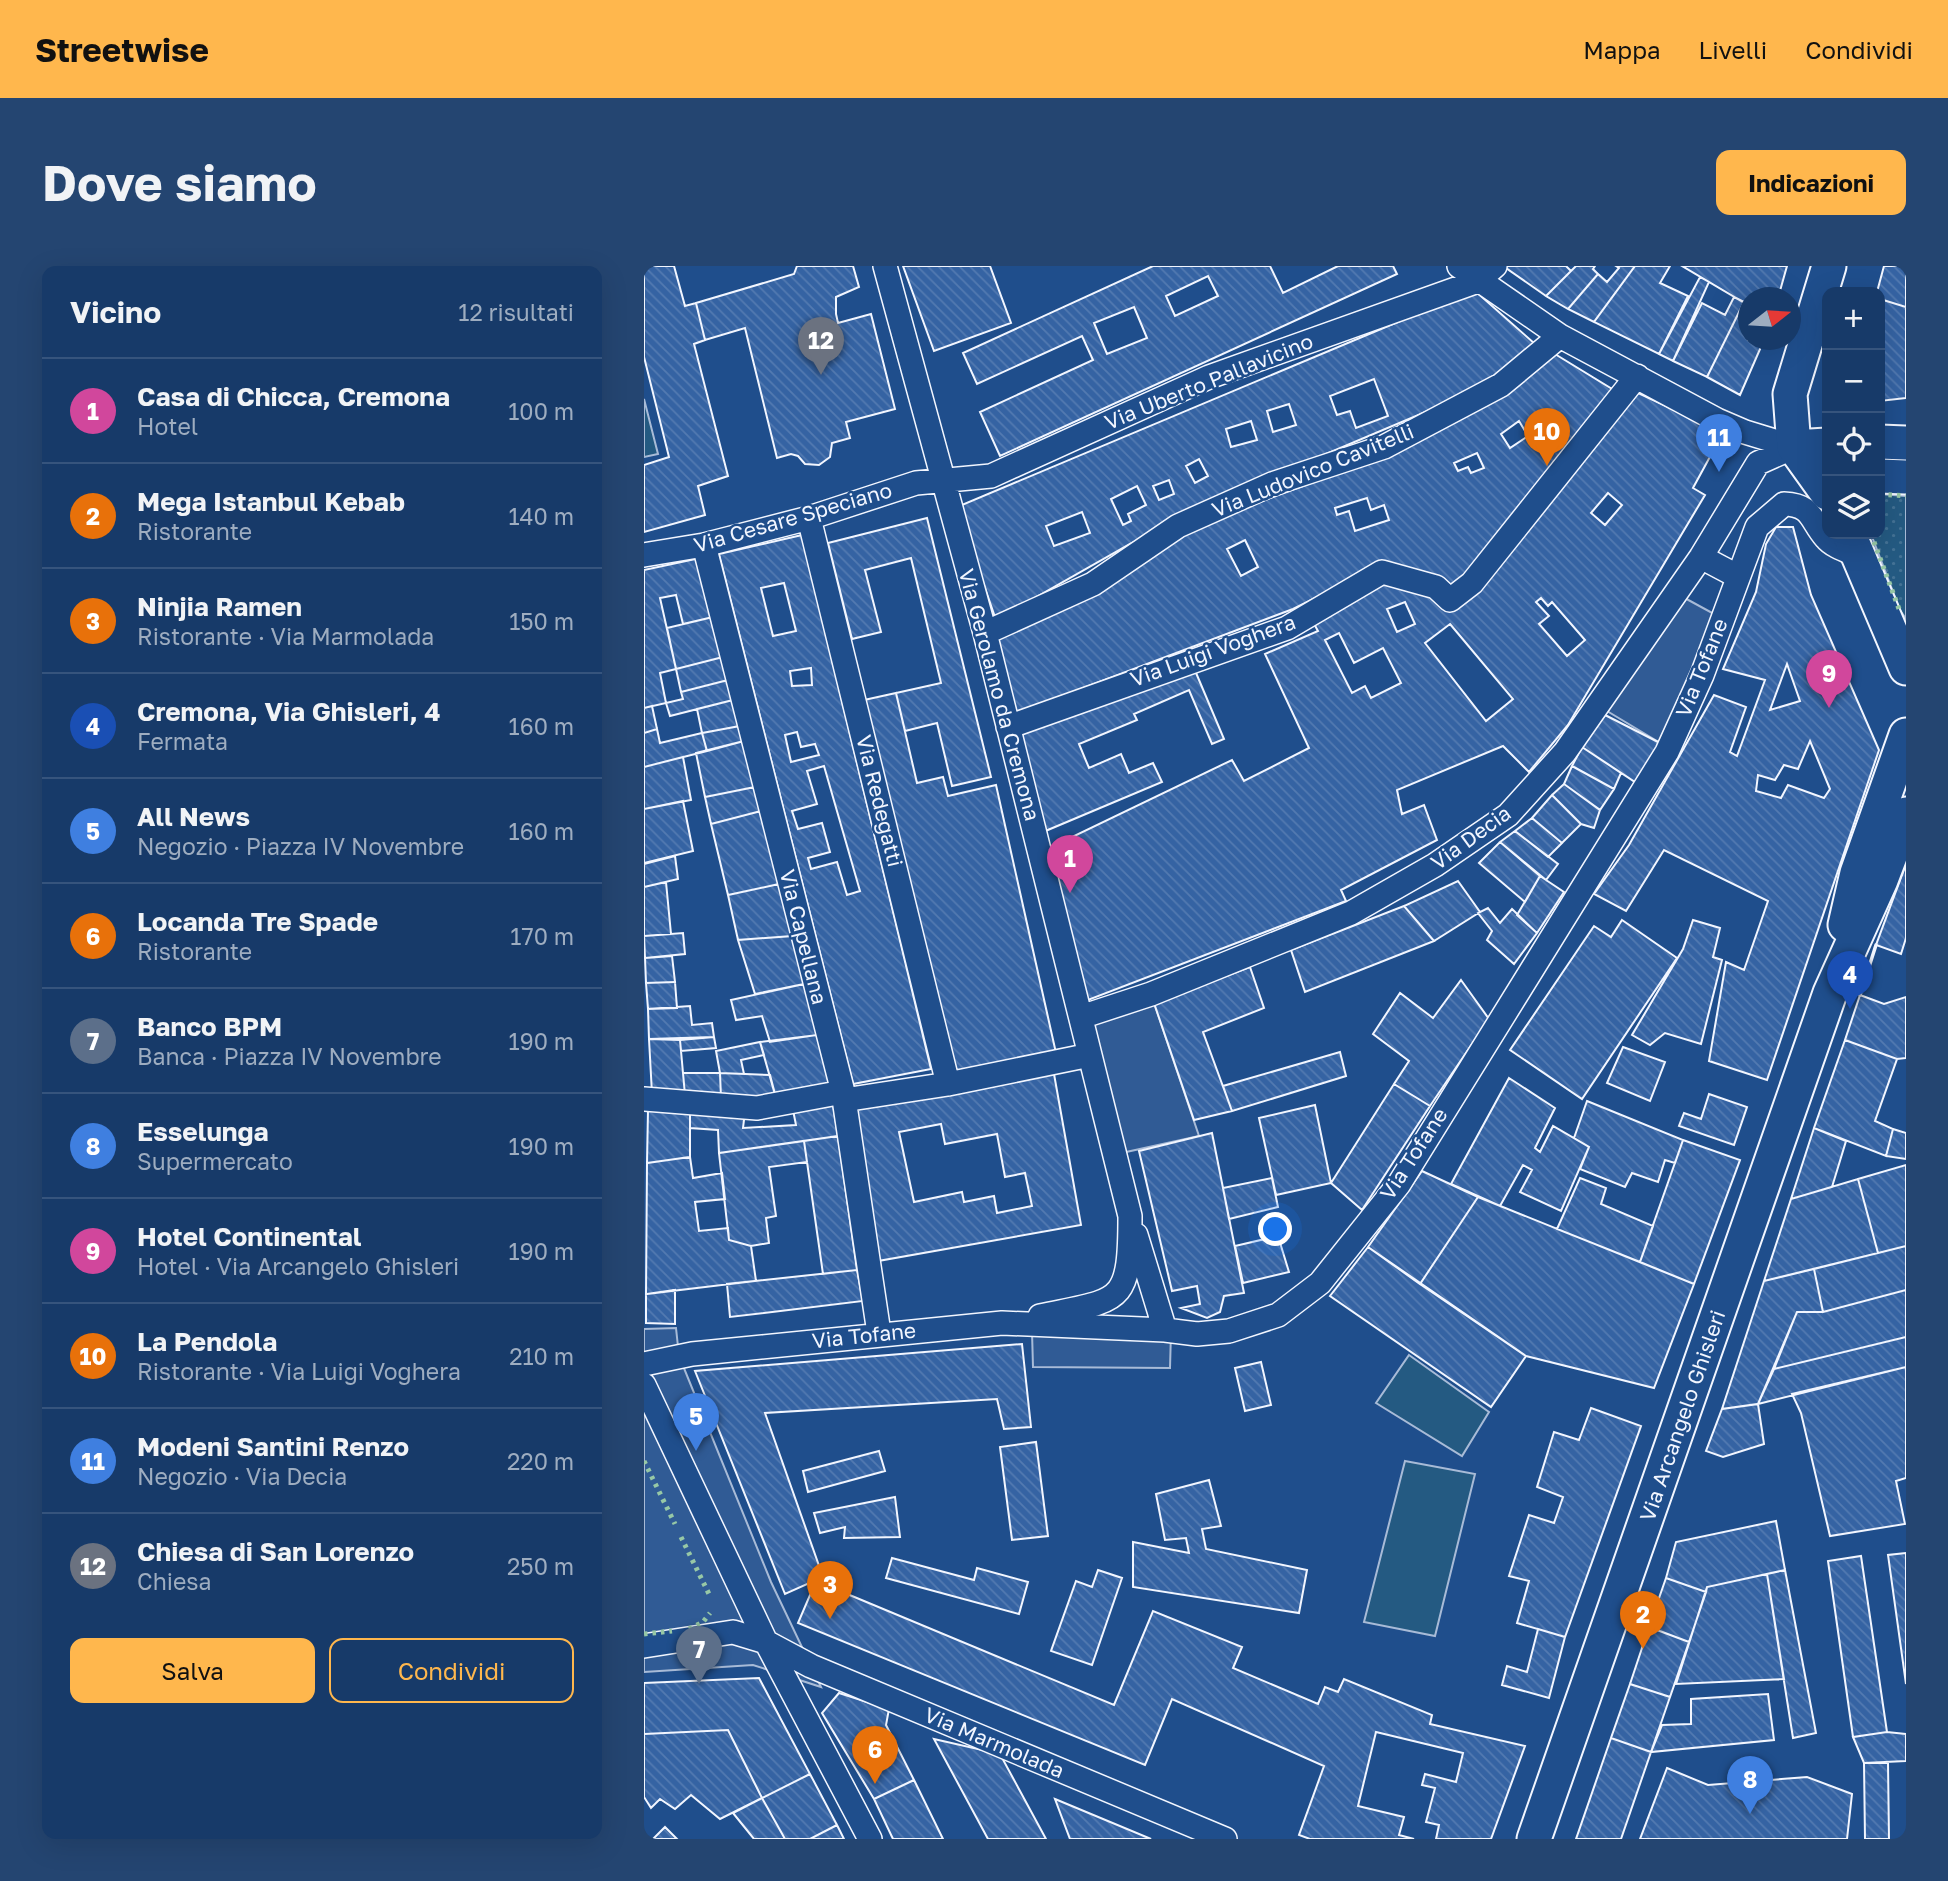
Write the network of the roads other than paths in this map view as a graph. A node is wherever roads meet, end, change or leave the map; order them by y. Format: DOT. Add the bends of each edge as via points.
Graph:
graph roads {
  1 [pos="885,266"];
  2 [pos="1459,266"];
  3 [pos="1829,266"];
  4 [pos="1486,274"];
  5 [pos="1560,335"];
  6 [pos="1637,376"];
  7 [pos="1885,442"];
  8 [pos="1906,443"];
  9 [pos="1822,445"];
  10 [pos="1794,447"];
  11 [pos="1822,457"];
  12 [pos="1885,476"];
  13 [pos="1906,477"];
  14 [pos="942,480"];
  15 [pos="1822,486"];
  16 [pos="809,518"];
  17 [pos="704,545"];
  18 [pos="1855,545"];
  19 [pos="644,555"];
  20 [pos="1701,557"];
  21 [pos="1737,576"];
  22 [pos="1894,622"];
  23 [pos="985,633"];
  24 [pos="1906,668"];
  25 [pos="1008,727"];
  26 [pos="1906,735"];
  27 [pos="1906,814"];
  28 [pos="1898,847"];
  29 [pos="1830,993"];
  30 [pos="1081,1017"];
  31 [pos="1090,1055"];
  32 [pos="948,1084"];
  33 [pos="843,1096"];
  34 [pos="644,1099"];
  35 [pos="1130,1216"];
  36 [pos="1002,1323"];
  37 [pos="1165,1330"];
  38 [pos="879,1333"];
  39 [pos="644,1364"];
  40 [pos="644,1385"];
  41 [pos="766,1642"];
  42 [pos="644,1646"];
  43 [pos="870,1839"];
  44 [pos="1225,1839"];
  45 [pos="1535,1839"];
  1 -- 14 [label="street, Via Gerolamo da Cremona"];
  2 -- 4 [label="street"];
  3 -- 10 [label="main road" via="1790,394"];
  4 -- 5 [label="street"];
  4 -- 14 [label="street, Via Uberto Pallavicino" via="1209,377 991,476"];
  5 -- 6 [label="street"];
  5 -- 23 [label="street, Via Ludovico Cavitelli" via="1502,385 1384,447 1272,484 1178,526 1093,584"];
  6 -- 10 [label="street" via="1745,432"];
  6 -- 25 [label="street, Via Luigi Voghera" via="1472,583 1450,600 1436,587 1382,572 1287,628"];
  7 -- 8 [label="main road"];
  9 -- 10 [label="main road"];
  10 -- 11 [label="main road"];
  10 -- 15 [label="main road"];
  10 -- 20 [label="street, Via Decia" via="1758,463"];
  12 -- 13 [label="main road"];
  14 -- 16 [label="street, Via Cesare Speciano" via="916,483"];
  14 -- 23 [label="street, Via Gerolamo da Cremona"];
  16 -- 17 [label="street, Via Cesare Speciano"];
  16 -- 32 [label="street, Via Redegatti"];
  17 -- 19 [label="street, Via Cesare Speciano"];
  17 -- 33 [label="street, Via Capellana"];
  18 -- 21 [label="street, Via Tofane" via="1827,541 1810,514 1799,505 1784,505 1757,527"];
  18 -- 22 [label="main road"];
  20 -- 21 [label="street"];
  20 -- 30 [label="street, Via Decia" via="1564,752 1508,815 1435,866 1351,912 1151,994"];
  21 -- 37 [label="street, Via Tofane" via="1702,674 1667,752 1398,1184 1320,1283 1278,1315 1229,1331"];
  22 -- 24 [label="main road"];
  23 -- 25 [label="street, Via Gerolamo da Cremona"];
  25 -- 30 [label="street, Via Gerolamo da Cremona"];
  26 -- 29 [label="main road, Via Arcangelo Ghisleri" via="1857,873"];
  27 -- 28 [label="main road, Via Arcangelo Ghisleri"];
  28 -- 29 [label="main road, Via Arcangelo Ghisleri"];
  29 -- 45 [label="main road, Via Arcangelo Ghisleri"];
  30 -- 31 [label="street, Via Gerolamo da Cremona"];
  31 -- 32 [label="street"];
  31 -- 35 [label="street, Via Gerolamo da Cremona"];
  32 -- 33 [label="street"];
  33 -- 34 [label="street" via="757,1108"];
  33 -- 38 [label="street, Via Capellana"];
  35 -- 36 [label="street, Via Gerolamo da Cremona" via="1130,1257 1122,1288 1110,1301"];
  35 -- 37 [label="street"];
  36 -- 37 [label="street, Via Tofane"];
  36 -- 38 [label="street, Via Tofane"];
  38 -- 39 [label="street, Via Tofane"];
  40 -- 41 [label="street"];
  41 -- 42 [label="street, Via Marmolada" via="733,1632"];
  41 -- 43 [label="street"];
  41 -- 44 [label="street, Via Marmolada" via="811,1667"];
}
